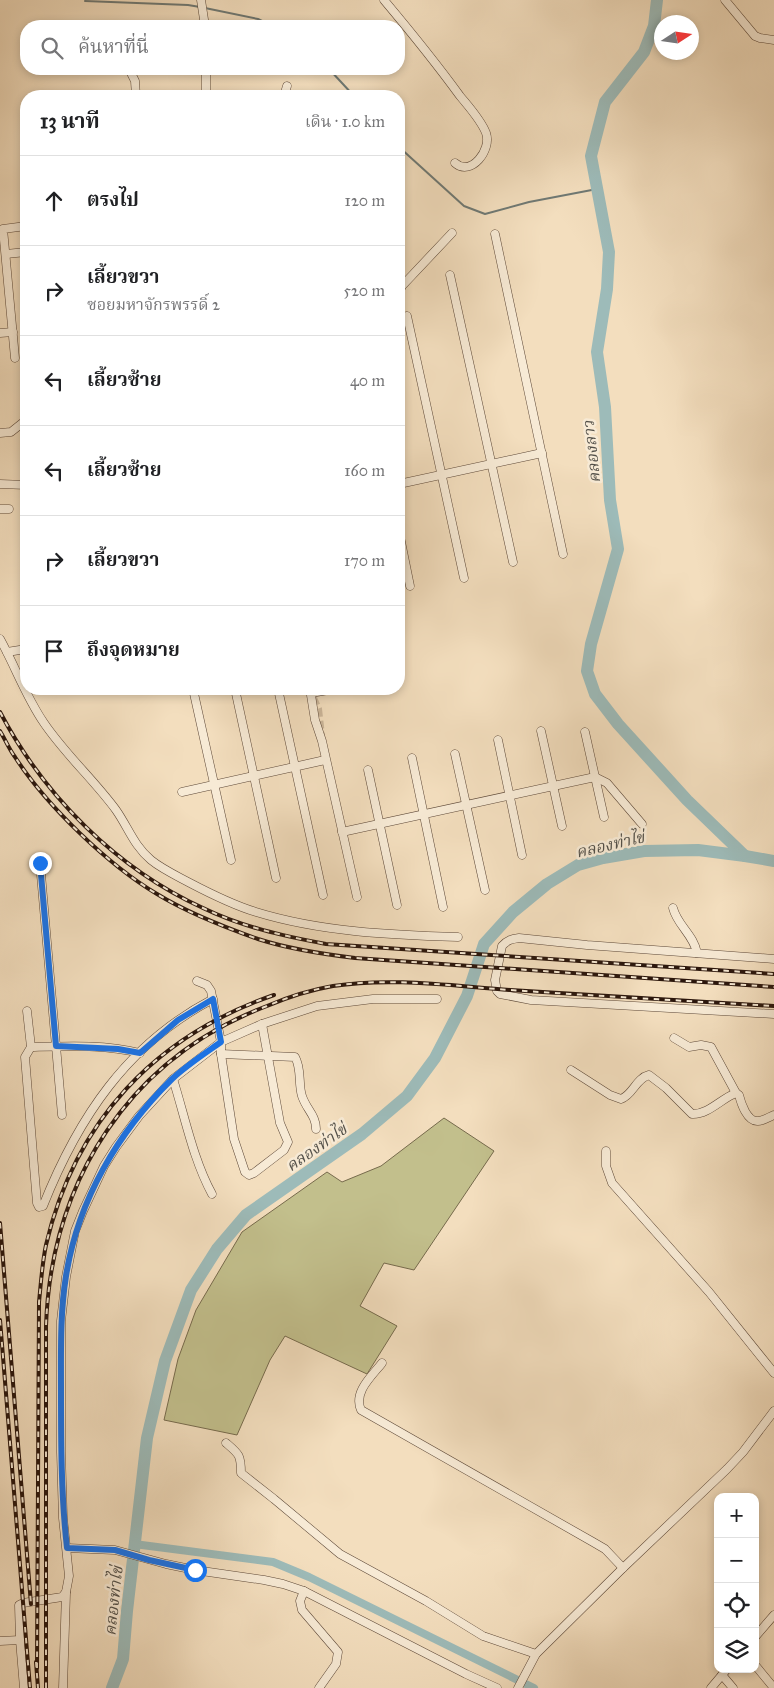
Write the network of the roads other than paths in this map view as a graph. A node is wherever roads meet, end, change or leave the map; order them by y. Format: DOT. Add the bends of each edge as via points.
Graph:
graph roads {
  1 [pos="201,0"];
  2 [pos="384,0"];
  3 [pos="725,0"];
  4 [pos="204,20"];
  5 [pos="400,20"];
  6 [pos="405,26"];
  7 [pos="774,40"];
  8 [pos="132,75"];
  9 [pos="206,75"];
  10 [pos="287,86"];
  11 [pos="136,90"];
  12 [pos="206,90"];
  13 [pos="286,90"];
  14 [pos="455,163"];
  15 [pos="20,227"];
  16 [pos="452,232"];
  17 [pos="495,234"];
  18 [pos="2,239"];
  19 [pos="20,253"];
  20 [pos="6,254"];
  21 [pos="450,275"];
  22 [pos="405,283"];
  23 [pos="407,316"];
  24 [pos="12,332"];
  25 [pos="0,333"];
  26 [pos="15,358"];
  27 [pos="20,425"];
  28 [pos="0,433"];
  29 [pos="542,453"];
  30 [pos="491,464"];
  31 [pos="442,474"];
  32 [pos="405,483"];
  33 [pos="0,484"];
  34 [pos="20,485"];
  35 [pos="0,509"];
  36 [pos="9,509"];
  37 [pos="563,554"];
  38 [pos="405,561"];
  39 [pos="513,562"];
  40 [pos="464,578"];
  41 [pos="410,586"];
  42 [pos="0,638"];
  43 [pos="20,650"];
  44 [pos="7,652"];
  45 [pos="20,677"];
  46 [pos="29,695"];
  47 [pos="194,695"];
  48 [pos="236,695"];
  49 [pos="279,695"];
  50 [pos="311,695"];
  51 [pos="541,730"];
  52 [pos="585,732"];
  53 [pos="498,740"];
  54 [pos="455,754"];
  55 [pos="412,758"];
  56 [pos="326,760"];
  57 [pos="296,766"];
  58 [pos="368,770"];
  59 [pos="255,776"];
  60 [pos="595,777"];
  61 [pos="214,785"];
  62 [pos="553,786"];
  63 [pos="182,792"];
  64 [pos="510,795"];
  65 [pos="465,805"];
  66 [pos="422,814"];
  67 [pos="604,817"];
  68 [pos="379,824"];
  69 [pos="642,824"];
  70 [pos="562,826"];
  71 [pos="342,832"];
  72 [pos="522,855"];
  73 [pos="231,860"];
  74 [pos="40,863"];
  75 [pos="276,878"];
  76 [pos="485,890"];
  77 [pos="323,895"];
  78 [pos="357,897"];
  79 [pos="397,904"];
  80 [pos="443,907"];
  81 [pos="673,908"];
  82 [pos="458,937"];
  83 [pos="697,954"];
  84 [pos="774,959"];
  85 [pos="197,980"];
  86 [pos="213,999"];
  87 [pos="437,999"];
  88 [pos="27,1011"];
  89 [pos="774,1014"];
  90 [pos="262,1024"];
  91 [pos="674,1038"];
  92 [pos="221,1042"];
  93 [pos="56,1046"];
  94 [pos="31,1047"];
  95 [pos="140,1053"];
  96 [pos="221,1054"];
  97 [pos="267,1055"];
  98 [pos="571,1070"];
  99 [pos="173,1079"];
  100 [pos="736,1093"];
  101 [pos="62,1115"];
  102 [pos="774,1115"];
  103 [pos="316,1128"];
  104 [pos="606,1151"];
  105 [pos="212,1194"];
  106 [pos="382,1363"];
  107 [pos="774,1372"];
  108 [pos="774,1411"];
  109 [pos="226,1443"];
  110 [pos="67,1548"];
  111 [pos="623,1568"];
  112 [pos="304,1591"];
  113 [pos="66,1592"];
  114 [pos="773,1619"];
  115 [pos="759,1633"];
  116 [pos="20,1640"];
  117 [pos="0,1641"];
  118 [pos="536,1654"];
  119 [pos="759,1670"];
  120 [pos="723,1673"];
  121 [pos="725,1673"];
  122 [pos="24,1688"];
  123 [pos="63,1688"];
  124 [pos="319,1688"];
  125 [pos="497,1688"];
  126 [pos="518,1688"];
  127 [pos="711,1688"];
  128 [pos="733,1688"];
  129 [pos="774,1688"];
  1 -- 4 [label="street"];
  2 -- 5 [label="street"];
  3 -- 7 [label="street" via="755,36"];
  6 -- 14 [label="street" via="444,73 486,134 488,143 479,160 465,168"];
  8 -- 11 [label="street"];
  9 -- 12 [label="street"];
  10 -- 13 [label="street"];
  15 -- 18 [label="street" via="3,229"];
  16 -- 22 [label="street"];
  17 -- 29 [label="street"];
  18 -- 20 [label="street"];
  19 -- 20 [label="street"];
  20 -- 24 [label="street"];
  21 -- 30 [label="street"];
  23 -- 31 [label="street"];
  24 -- 25 [label="street"];
  24 -- 26 [label="street"];
  27 -- 28 [label="street" via="11,432"];
  29 -- 30 [label="street"];
  29 -- 37 [label="street"];
  30 -- 31 [label="street"];
  30 -- 39 [label="street"];
  31 -- 32 [label="street"];
  31 -- 40 [label="street"];
  33 -- 34 [label="street"];
  35 -- 36 [label="street"];
  38 -- 41 [label="street"];
  42 -- 44 [label="street"];
  43 -- 44 [label="street"];
  44 -- 45 [label="street"];
  46 -- 82 [label="street" via="43,722 115,810 139,848 166,870 210,894 255,912 343,930"];
  47 -- 61 [label="street"];
  48 -- 59 [label="street"];
  49 -- 57 [label="street"];
  50 -- 56 [label="street" via="314,720"];
  51 -- 62 [label="street"];
  52 -- 60 [label="street"];
  53 -- 64 [label="street"];
  54 -- 65 [label="street"];
  55 -- 66 [label="street"];
  56 -- 57 [label="street"];
  56 -- 71 [label="street"];
  57 -- 59 [label="street"];
  57 -- 77 [label="street"];
  58 -- 68 [label="street"];
  59 -- 61 [label="street"];
  59 -- 75 [label="street"];
  60 -- 62 [label="street"];
  60 -- 67 [label="street"];
  60 -- 69 [label="street" via="607,783"];
  61 -- 63 [label="street"];
  61 -- 73 [label="street"];
  62 -- 64 [label="street"];
  62 -- 70 [label="street"];
  64 -- 65 [label="street"];
  64 -- 72 [label="street"];
  65 -- 66 [label="street"];
  65 -- 76 [label="street"];
  66 -- 68 [label="street"];
  66 -- 80 [label="street"];
  68 -- 71 [label="street"];
  68 -- 79 [label="street"];
  71 -- 78 [label="street"];
  74 -- 93 [label="street"];
  81 -- 83 [label="street" via="694,942"];
  83 -- 84 [label="street"];
  83 -- 89 [label="street" via="511,939 502,946 495,986 500,994 531,1000"];
  85 -- 86 [label="street" via="208,985"];
  86 -- 92 [label="street"];
  86 -- 95 [label="street" via="178,1020"];
  87 -- 90 [label="street" via="341,1002 317,1006"];
  88 -- 94 [label="street"];
  90 -- 92 [label="street"];
  90 -- 97 [label="street"];
  91 -- 100 [label="street" via="689,1047 711,1047"];
  92 -- 96 [label="street"];
  92 -- 99 [label="street"];
  93 -- 94 [label="street"];
  93 -- 95 [label="street"];
  93 -- 101 [label="street"];
  94 -- 95 [label="street" via="25,1057 37,1203 41,1207 68,1148 90,1111 111,1082"];
  96 -- 97 [label="street"];
  96 -- 97 [label="street" via="234,1139 245,1172 249,1175 284,1150 288,1142 280,1123"];
  97 -- 103 [label="street" via="295,1057 302,1097 316,1120"];
  98 -- 100 [label="street" via="621,1099 649,1075 692,1114 702,1113"];
  99 -- 105 [label="street" via="198,1163"];
  99 -- 110 [label="street" via="128,1130 104,1166 82,1211 70,1252 61,1321 61,1474"];
  100 -- 102 [label="street" via="752,1120"];
  104 -- 107 [label="street" via="606,1166 612,1183 709,1292"];
  106 -- 111 [label="street" via="359,1394 361,1410 605,1549"];
  108 -- 111 [label="street" via="727,1469"];
  109 -- 118 [label="street" via="241,1458 240,1474 340,1554 483,1636"];
  110 -- 112 [label="street" via="115,1550 166,1564 264,1580"];
  110 -- 113 [label="street" via="69,1576"];
  111 -- 118 [label="street"];
  112 -- 124 [label="street" via="300,1601 302,1610 338,1652 336,1664"];
  112 -- 125 [label="street"];
  113 -- 116 [label="street" via="62,1598 19,1605"];
  113 -- 123 [label="street"];
  114 -- 115 [label="street"];
  116 -- 117 [label="street"];
  116 -- 122 [label="street"];
  118 -- 126 [label="street"];
  119 -- 129 [label="street"];
  120 -- 127 [label="street"];
  121 -- 128 [label="street"];
}
